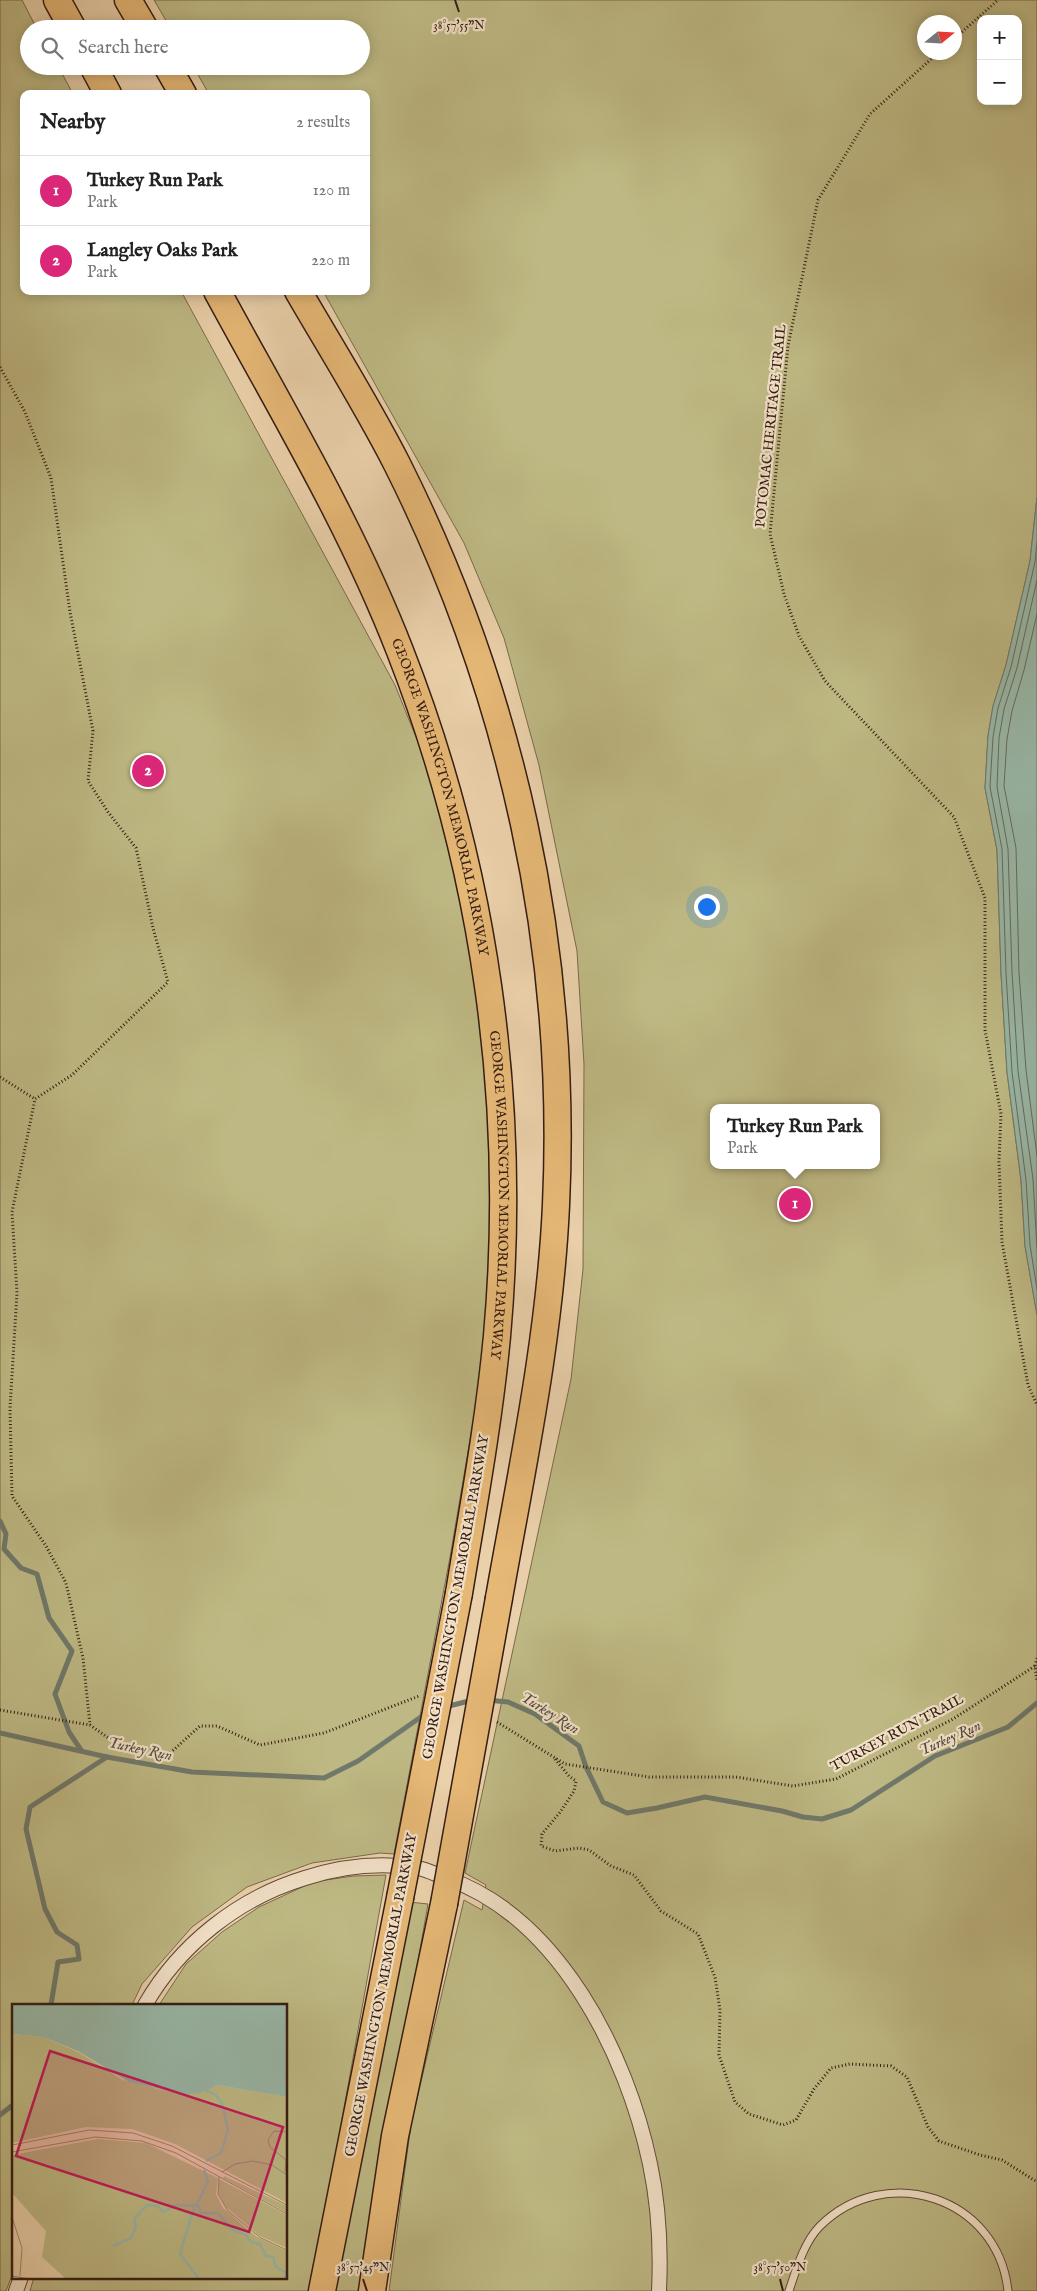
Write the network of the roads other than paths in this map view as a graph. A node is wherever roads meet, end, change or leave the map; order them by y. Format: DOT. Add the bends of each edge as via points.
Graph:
graph roads {
  1 [pos="57,0"];
  2 [pos="128,0"];
  3 [pos="68,20"];
  4 [pos="140,20"];
  5 [pos="98,75"];
  6 [pos="171,75"];
  7 [pos="106,90"];
  8 [pos="181,90"];
  9 [pos="219,295"];
  10 [pos="300,295"];
  11 [pos="146,2004"];
  12 [pos="21,2278"];
  13 [pos="16,2291"];
  14 [pos="322,2291"];
  15 [pos="372,2291"];
  16 [pos="659,2291"];
  17 [pos="789,2291"];
  18 [pos="1008,2291"];
  1 -- 3 [label="highway"];
  2 -- 4 [label="highway"];
  5 -- 7 [label="highway"];
  6 -- 8 [label="highway"];
  9 -- 14 [label="highway, GEORGE WASHINGTON MEMORIAL PARKWAY, bridge" via="367,572 426,721 447,789 481,937 499,1081 504,1172 497,1337 459,1593"];
  10 -- 15 [label="highway, bridge" via="397,464 447,573 473,642 510,760 526,827 545,945 556,1069 556,1206 541,1362 444,1904 395,2136"];
  11 -- 16 [label="street" via="182,1955 208,1930 248,1902 283,1884 331,1870 376,1865 420,1868 473,1888 519,1920 542,1942 608,2040 626,2080 651,2165 658,2209"];
  12 -- 13 [label="street"];
  17 -- 18 [label="lane" via="800,2260 820,2226 854,2202 896,2192 939,2200 974,2222 990,2240 1001,2260"];
}
